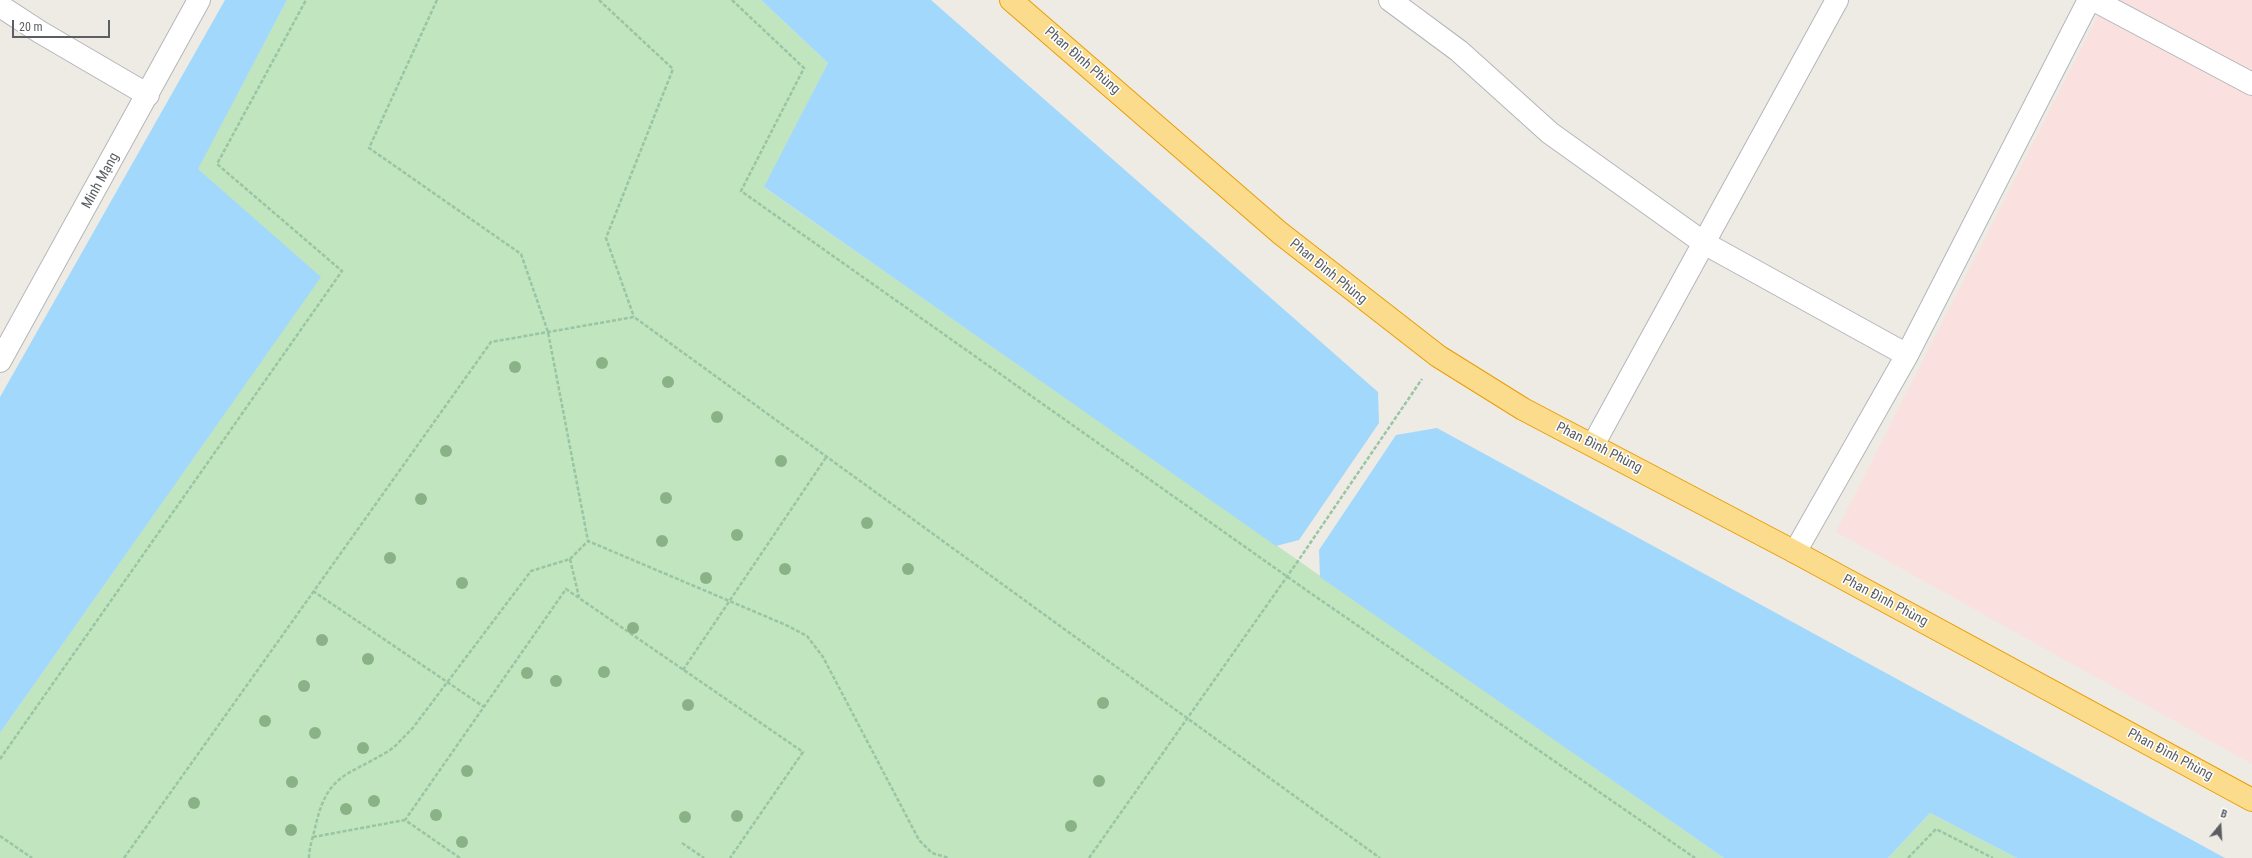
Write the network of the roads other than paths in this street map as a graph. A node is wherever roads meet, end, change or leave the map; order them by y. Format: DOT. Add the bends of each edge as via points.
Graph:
graph roads {
  1 [pos="199,0"];
  2 [pos="1011,0"];
  3 [pos="1390,0"];
  4 [pos="1838,0"];
  5 [pos="2089,0"];
  6 [pos="2094,0"];
  7 [pos="0,6"];
  8 [pos="2252,84"];
  9 [pos="148,95"];
  10 [pos="1704,242"];
  11 [pos="1908,355"];
  12 [pos="0,361"];
  13 [pos="1593,445"];
  14 [pos="1796,552"];
  15 [pos="2252,800"];
  1 -- 9 [label="street, Minh Mạng"];
  2 -- 13 [label="highway, Phan Đình Phùng" via="1280,233 1438,356 1523,409"];
  3 -- 10 [label="street" via="1459,52 1550,133"];
  4 -- 10 [label="street"];
  5 -- 11 [label="street"];
  6 -- 8 [label="street"];
  7 -- 9 [label="street"];
  9 -- 12 [label="street, Minh Mạng"];
  10 -- 11 [label="street"];
  10 -- 13 [label="street"];
  11 -- 14 [label="street"];
  13 -- 14 [label="highway, Phan Đình Phùng"];
  14 -- 15 [label="highway, Phan Đình Phùng"];
}
